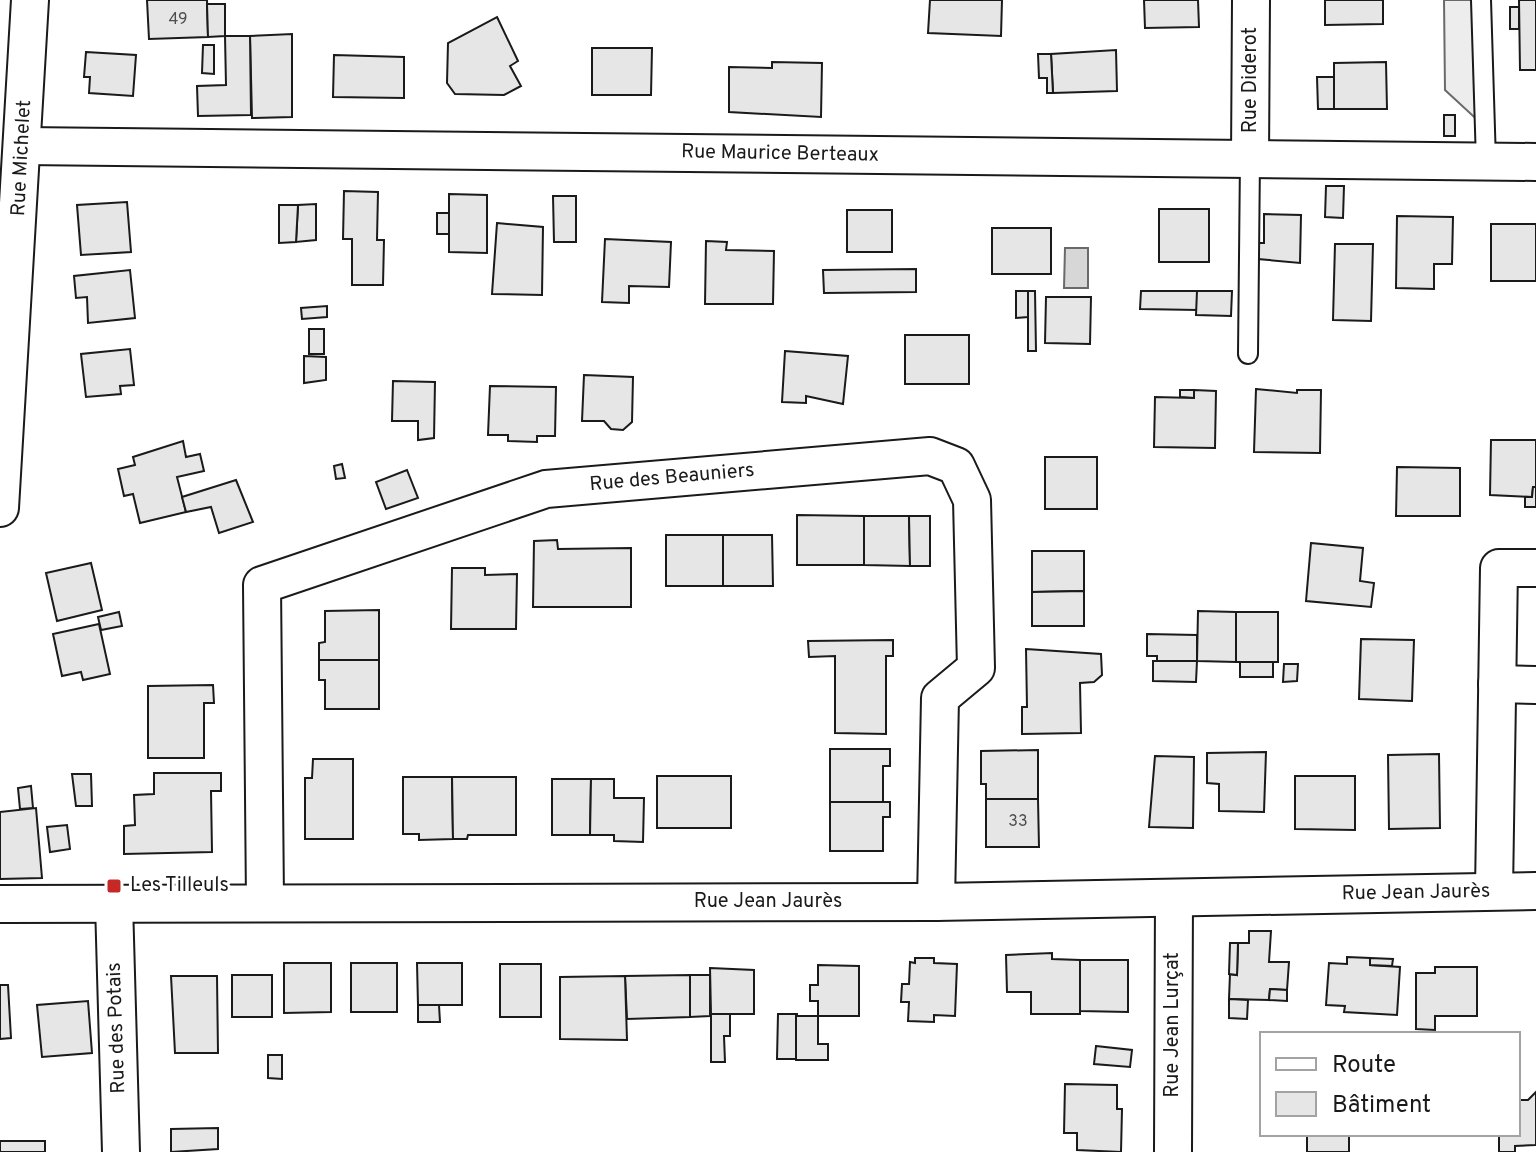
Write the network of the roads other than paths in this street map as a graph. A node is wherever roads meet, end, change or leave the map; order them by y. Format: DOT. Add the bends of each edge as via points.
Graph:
graph roads {
  1 [pos="30,0"];
  2 [pos="1251,0"];
  3 [pos="1481,0"];
  4 [pos="23,146"];
  5 [pos="1250,159"];
  6 [pos="1486,162"];
  7 [pos="1536,162"];
  8 [pos="1248,354"];
  9 [pos="0,508"];
  10 [pos="1536,568"];
  11 [pos="1497,684"];
  12 [pos="1536,685"];
  13 [pos="1494,891"];
  14 [pos="1536,891"];
  15 [pos="1174,898"];
  16 [pos="265,901"];
  17 [pos="936,902"];
  18 [pos="114,903"];
  19 [pos="0,904"];
  20 [pos="121,1152"];
  21 [pos="1173,1152"];
  1 -- 4 [label="street, Rue Michelet"];
  2 -- 5 [label="street, Rue Diderot"];
  3 -- 6 [label="lane"];
  4 -- 5 [label="street, Rue Maurice Berteaux"];
  4 -- 9 [label="street, Rue Michelet"];
  5 -- 6 [label="street, Rue Maurice Berteaux"];
  5 -- 8 [label="lane"];
  6 -- 7 [label="street, Rue Maurice Berteaux"];
  10 -- 11 [label="street" via="1499,568"];
  11 -- 12 [label="street"];
  11 -- 13 [label="street"];
  13 -- 14 [label="street, Rue Jean Jaurès"];
  13 -- 15 [label="street, Rue Jean Jaurès"];
  15 -- 17 [label="street, Rue Jean Jaurès"];
  15 -- 21 [label="street, Rue Jean Lurçat"];
  16 -- 17 [label="street, Rue Jean Jaurès"];
  16 -- 17 [label="street, Rue des Beauniers" via="262,585 546,489 930,456 956,466 972,500 976,668 940,698"];
  16 -- 18 [label="street, Rue Jean Jaurès"];
  18 -- 19 [label="street, Rue Jean Jaurès"];
  18 -- 20 [label="street, Rue des Potais"];
}
